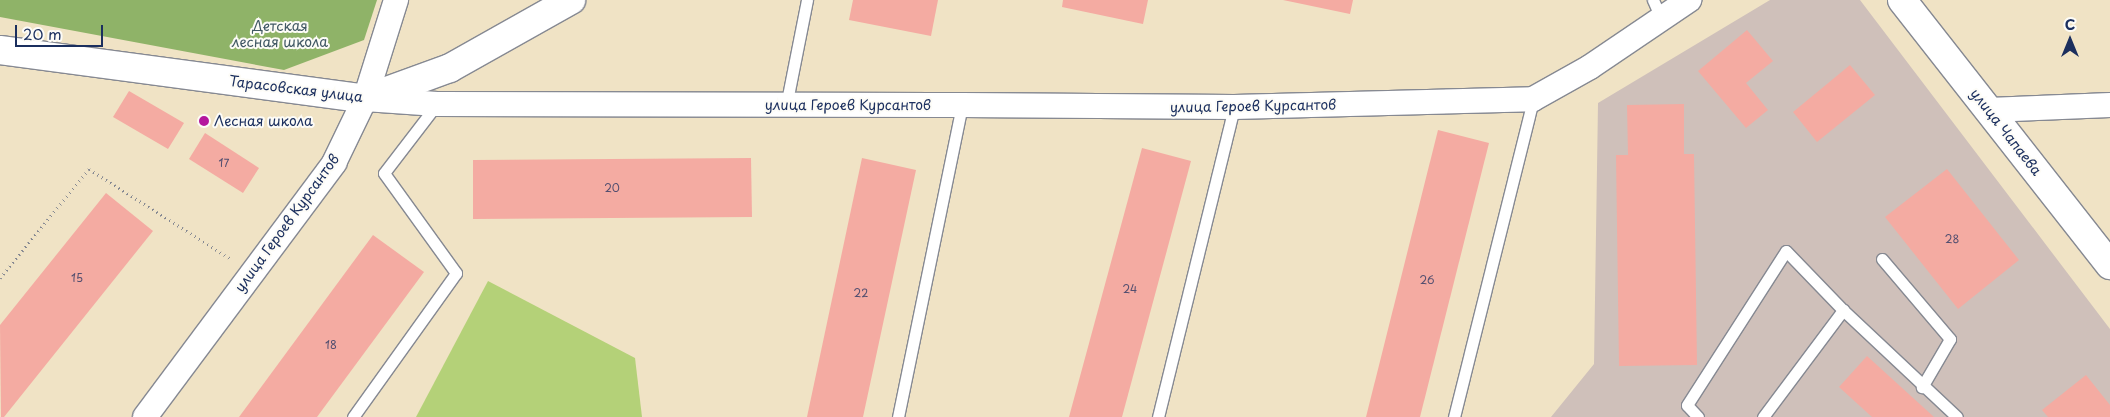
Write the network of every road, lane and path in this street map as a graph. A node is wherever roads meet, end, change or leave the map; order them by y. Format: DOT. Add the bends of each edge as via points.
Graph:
graph roads {
  1 [pos="396,0"];
  2 [pos="571,0"];
  3 [pos="807,0"];
  4 [pos="1689,0"];
  5 [pos="1902,0"];
  6 [pos="1657,9"];
  7 [pos="0,50"];
  8 [pos="365,99"];
  9 [pos="1533,99"];
  10 [pos="437,104"];
  11 [pos="962,104"];
  12 [pos="2110,105"];
  13 [pos="786,106"];
  14 [pos="1234,107"];
  15 [pos="1989,110"];
  16 [pos="1882,259"];
  17 [pos="2110,265"];
  18 [pos="252,273"];
  19 [pos="0,278"];
  20 [pos="1843,310"];
  21 [pos="1922,387"];
  22 [pos="144,417"];
  23 [pos="354,417"];
  24 [pos="898,417"];
  25 [pos="1158,417"];
  26 [pos="1454,417"];
  27 [pos="1698,417"];
  28 [pos="1763,417"];
  29 [pos="1957,417"];
  1 -- 8 [label="street"];
  2 -- 8 [label="street, Тарасовская улица" via="450,68"];
  3 -- 13 [label="lane"];
  4 -- 6 [label="street, улица Героев Курсантов"];
  5 -- 15 [label="street, улица Чапаева"];
  6 -- 9 [label="street, улица Героев Курсантов" via="1590,67"];
  7 -- 8 [label="street, Тарасовская улица"];
  8 -- 10 [label="street, улица Героев Курсантов"];
  8 -- 18 [label="street, улица Героев Курсантов" via="334,163"];
  9 -- 14 [label="street, улица Героев Курсантов"];
  9 -- 26 [label="lane"];
  10 -- 13 [label="street, улица Героев Курсантов"];
  10 -- 23 [label="lane" via="384,173 456,273"];
  11 -- 13 [label="street, улица Героев Курсантов"];
  11 -- 14 [label="street, улица Героев Курсантов"];
  11 -- 24 [label="lane"];
  12 -- 15 [label="street"];
  14 -- 25 [label="lane"];
  15 -- 17 [label="street, улица Чапаева"];
  16 -- 21 [label="lane" via="1950,339"];
  18 -- 19 [label="path" via="88,169"];
  18 -- 22 [label="street, улица Героев Курсантов"];
  20 -- 21 [label="lane"];
  20 -- 27 [label="lane" via="1786,251 1687,405"];
  20 -- 28 [label="lane"];
  21 -- 29 [label="lane"];
}
